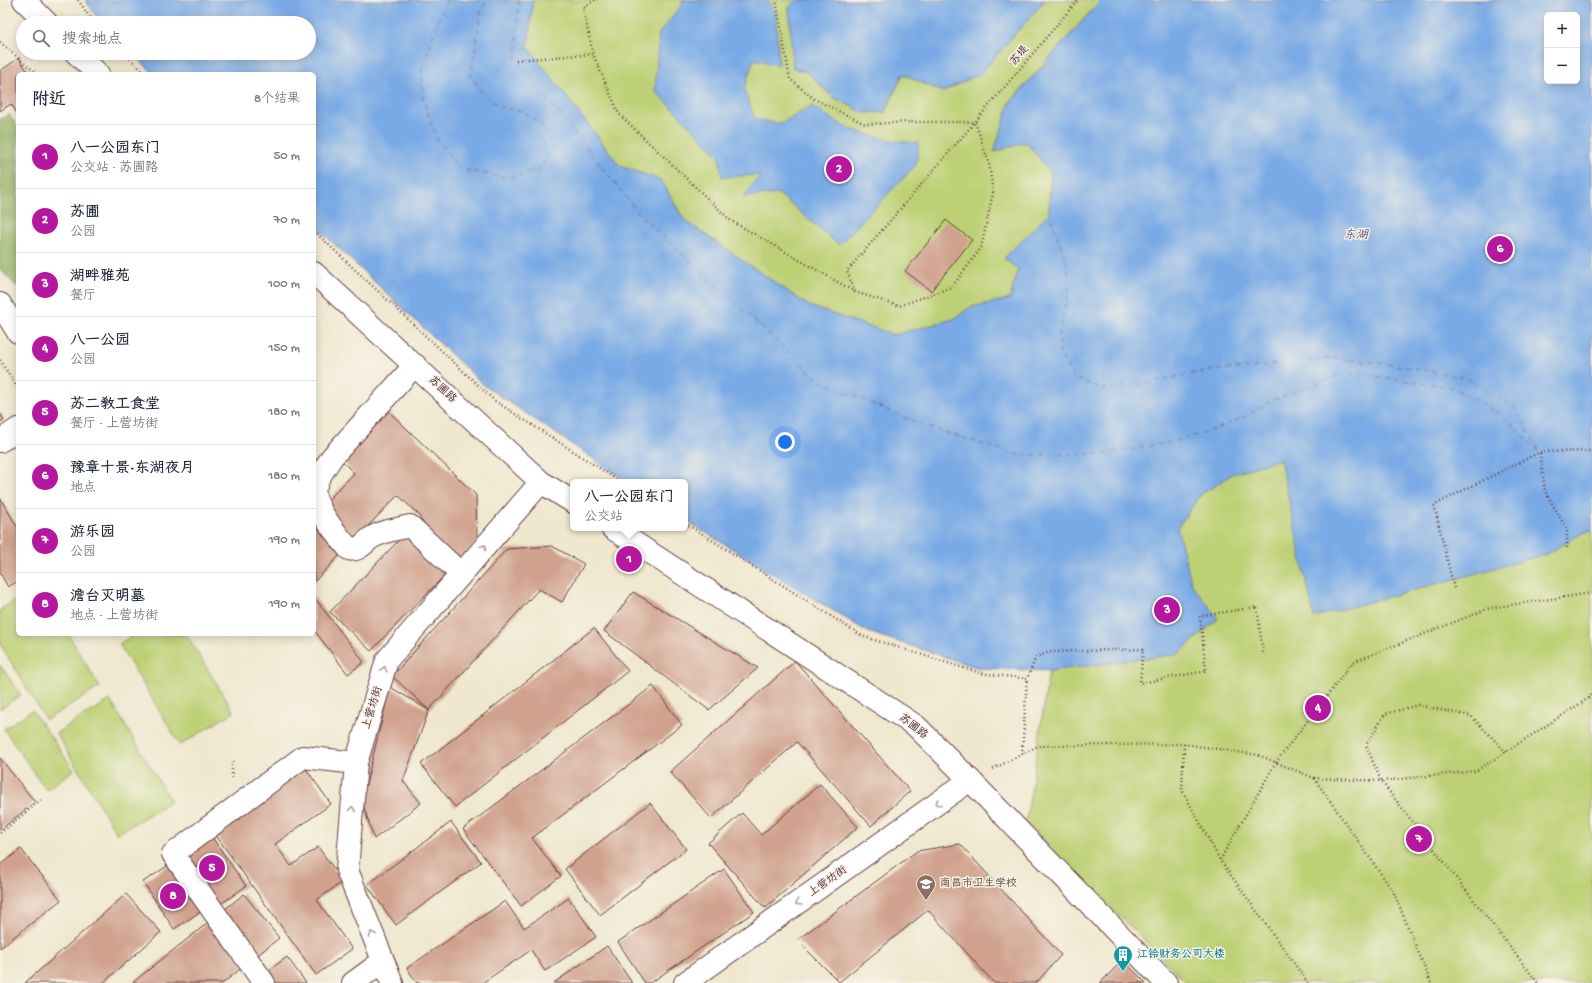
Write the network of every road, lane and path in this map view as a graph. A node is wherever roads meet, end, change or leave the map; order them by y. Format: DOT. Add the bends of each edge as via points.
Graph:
graph roads {
  1 [pos="24,0"];
  2 [pos="78,0"];
  3 [pos="595,0"];
  4 [pos="776,0"];
  5 [pos="1078,0"];
  6 [pos="40,16"];
  7 [pos="89,16"];
  8 [pos="0,42"];
  9 [pos="593,54"];
  10 [pos="16,56"];
  11 [pos="21,60"];
  12 [pos="83,60"];
  13 [pos="131,60"];
  14 [pos="516,60"];
  15 [pos="35,72"];
  16 [pos="96,72"];
  17 [pos="144,72"];
  18 [pos="975,122"];
  19 [pos="316,233"];
  20 [pos="316,275"];
  21 [pos="855,292"];
  22 [pos="7,306"];
  23 [pos="16,327"];
  24 [pos="0,360"];
  25 [pos="415,366"];
  26 [pos="16,386"];
  27 [pos="16,430"];
  28 [pos="0,441"];
  29 [pos="1592,451"];
  30 [pos="1540,452"];
  31 [pos="617,479"];
  32 [pos="541,482"];
  33 [pos="316,485"];
  34 [pos="570,500"];
  35 [pos="316,501"];
  36 [pos="688,525"];
  37 [pos="617,531"];
  38 [pos="1567,550"];
  39 [pos="461,574"];
  40 [pos="1454,588"];
  41 [pos="1592,593"];
  42 [pos="1263,653"];
  43 [pos="1027,679"];
  44 [pos="1592,694"];
  45 [pos="1184,744"];
  46 [pos="1506,752"];
  47 [pos="1022,754"];
  48 [pos="1276,762"];
  49 [pos="356,763"];
  50 [pos="1314,778"];
  51 [pos="970,780"];
  52 [pos="1381,781"];
  53 [pos="41,800"];
  54 [pos="0,833"];
  55 [pos="1220,860"];
  56 [pos="383,960"];
  57 [pos="264,983"];
  58 [pos="353,983"];
  59 [pos="392,983"];
  60 [pos="685,983"];
  61 [pos="1166,983"];
  62 [pos="1308,983"];
  63 [pos="1431,983"];
  64 [pos="1538,983"];
  1 -- 6 [label="main road"];
  2 -- 7 [label="path"];
  3 -- 9 [label="path" via="583,8"];
  4 -- 18 [label="path" via="790,79 814,99 865,124"];
  5 -- 18 [label="path, 苏堤"];
  8 -- 10 [label="path"];
  9 -- 14 [label="path"];
  9 -- 21 [label="path" via="619,114 730,220"];
  11 -- 15 [label="path"];
  12 -- 16 [label="main road"];
  13 -- 17 [label="path"];
  18 -- 21 [label="path, 苏堤" via="847,271"];
  18 -- 21 [label="path" via="989,164 993,193 981,248 952,287 899,306"];
  19 -- 31 [label="path" via="495,401"];
  20 -- 25 [label="main road, 苏圃路"];
  22 -- 23 [label="main road"];
  24 -- 26 [label="path"];
  25 -- 32 [label="main road, 苏圃路"];
  25 -- 33 [label="main road" via="332,457"];
  27 -- 28 [label="main road"];
  29 -- 30 [label="path"];
  30 -- 38 [label="path" via="1545,492 1567,530"];
  30 -- 40 [label="path" via="1434,505"];
  32 -- 34 [label="main road, 苏圃路"];
  39 -- 32 [label="main road, 上营坊街, one-way"];
  35 -- 39 [label="main road" via="349,549 358,548 380,533 410,526"];
  36 -- 43 [label="path" via="862,636 980,673"];
  37 -- 51 [label="main road, 苏圃路" via="916,726"];
  49 -- 39 [label="main road, 上营坊街, one-way" via="387,660"];
  41 -- 48 [label="path" via="1490,608 1353,662"];
  42 -- 43 [label="path" via="1257,607 1200,616 1206,671 1140,683 1143,649 1049,652 1036,657"];
  43 -- 47 [label="path"];
  44 -- 46 [label="path"];
  45 -- 47 [label="path" via="1038,746"];
  45 -- 48 [label="path" via="1258,755"];
  45 -- 55 [label="path" via="1182,790"];
  46 -- 52 [label="path" via="1476,771"];
  46 -- 52 [label="path" via="1471,716 1418,705 1385,714 1366,745"];
  47 -- 51 [label="path"];
  48 -- 50 [label="path"];
  48 -- 55 [label="path"];
  56 -- 49 [label="main road, 上营坊街, one-way" via="347,870"];
  49 -- 57 [label="main road" via="303,757 173,854"];
  50 -- 52 [label="path"];
  50 -- 63 [label="path" via="1393,891"];
  51 -- 60 [label="main road, 上营坊街, one-way"];
  51 -- 61 [label="main road, 苏圃路"];
  52 -- 64 [label="path"];
  53 -- 54 [label="path"];
  55 -- 62 [label="path"];
  56 -- 58 [label="main road"];
  56 -- 59 [label="main road, 上营坊街"];
}
